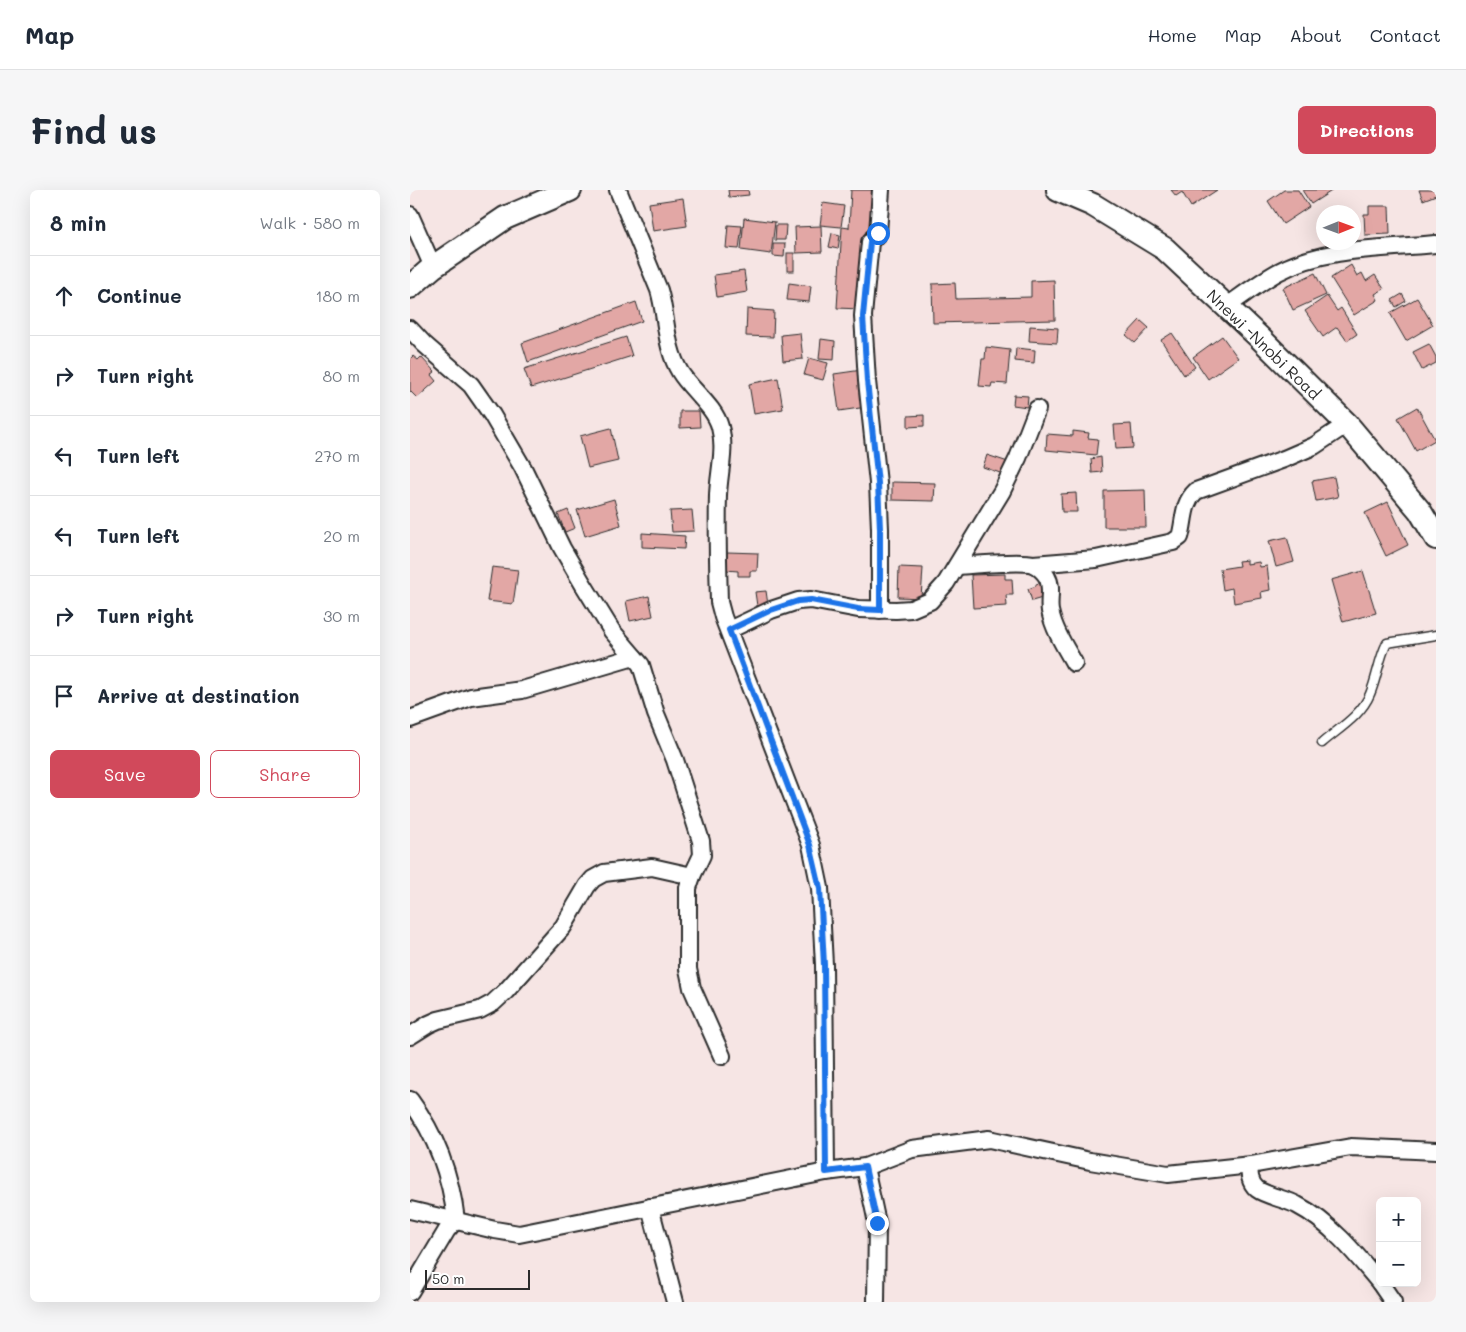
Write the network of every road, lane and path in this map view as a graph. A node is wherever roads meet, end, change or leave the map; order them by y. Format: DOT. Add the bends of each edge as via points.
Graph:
graph roads {
  1 [pos="570,190"];
  2 [pos="618,190"];
  3 [pos="881,190"];
  4 [pos="1058,190"];
  5 [pos="410,216"];
  6 [pos="1436,244"];
  7 [pos="434,267"];
  8 [pos="410,287"];
  9 [pos="1226,306"];
  10 [pos="410,329"];
  11 [pos="1037,409"];
  12 [pos="1347,424"];
  13 [pos="1436,538"];
  14 [pos="1033,564"];
  15 [pos="957,566"];
  16 [pos="880,610"];
  17 [pos="729,630"];
  18 [pos="1436,634"];
  19 [pos="634,657"];
  20 [pos="1074,663"];
  21 [pos="410,719"];
  22 [pos="1322,743"];
  23 [pos="692,876"];
  24 [pos="410,1036"];
  25 [pos="722,1056"];
  26 [pos="410,1100"];
  27 [pos="1436,1151"];
  28 [pos="1251,1165"];
  29 [pos="865,1167"];
  30 [pos="826,1172"];
  31 [pos="650,1208"];
  32 [pos="410,1210"];
  33 [pos="456,1220"];
  34 [pos="1376,1278"];
  35 [pos="1383,1287"];
  36 [pos="410,1292"];
  37 [pos="675,1302"];
  38 [pos="876,1302"];
  39 [pos="1393,1302"];
  1 -- 7 [label="main road" via="505,218"];
  2 -- 17 [label="street" via="659,290 671,351 679,371 720,425 723,445 718,494 719,602"];
  3 -- 16 [label="street" via="878,233 870,242 863,316 879,501"];
  4 -- 9 [label="main road, Nnewi -Nnobi Road" via="1093,205 1165,249"];
  5 -- 7 [label="street"];
  6 -- 9 [label="street" via="1341,253 1307,261 1278,272"];
  7 -- 8 [label="main road"];
  9 -- 12 [label="main road, Nnewi -Nnobi Road"];
  10 -- 19 [label="street" via="471,385 492,415 583,584 612,631"];
  11 -- 15 [label="street" via="1002,491"];
  12 -- 13 [label="main road, Nnewi -Nnobi Road" via="1420,511"];
  12 -- 14 [label="street" via="1314,446 1196,491 1185,508 1180,537 1173,542 1096,559"];
  14 -- 15 [label="street"];
  14 -- 20 [label="street" via="1047,578 1050,611 1060,640"];
  15 -- 16 [label="street" via="930,601 911,609"];
  16 -- 17 [label="street" via="798,601"];
  17 -- 30 [label="street" via="810,845 820,888"];
  18 -- 22 [label="lane" via="1387,643 1370,696 1357,714"];
  19 -- 21 [label="street" via="522,690 471,697"];
  19 -- 23 [label="street" via="641,665 701,841 702,855"];
  23 -- 24 [label="street" via="652,867 604,873 593,879 563,927 493,1003 480,1010 438,1020"];
  23 -- 25 [label="street" via="688,888 688,968 692,988"];
  26 -- 33 [label="street" via="435,1142 453,1196"];
  27 -- 28 [label="street" via="1351,1147"];
  28 -- 29 [label="street" via="1168,1174 990,1139 912,1149"];
  28 -- 34 [label="street" via="1251,1180 1258,1190 1314,1215 1335,1232"];
  29 -- 30 [label="street"];
  29 -- 38 [label="street" via="877,1223"];
  30 -- 31 [label="street"];
  31 -- 33 [label="street" via="518,1234"];
  31 -- 37 [label="street"];
  32 -- 33 [label="street"];
  33 -- 36 [label="street"];
  35 -- 39 [label="street"];
}
